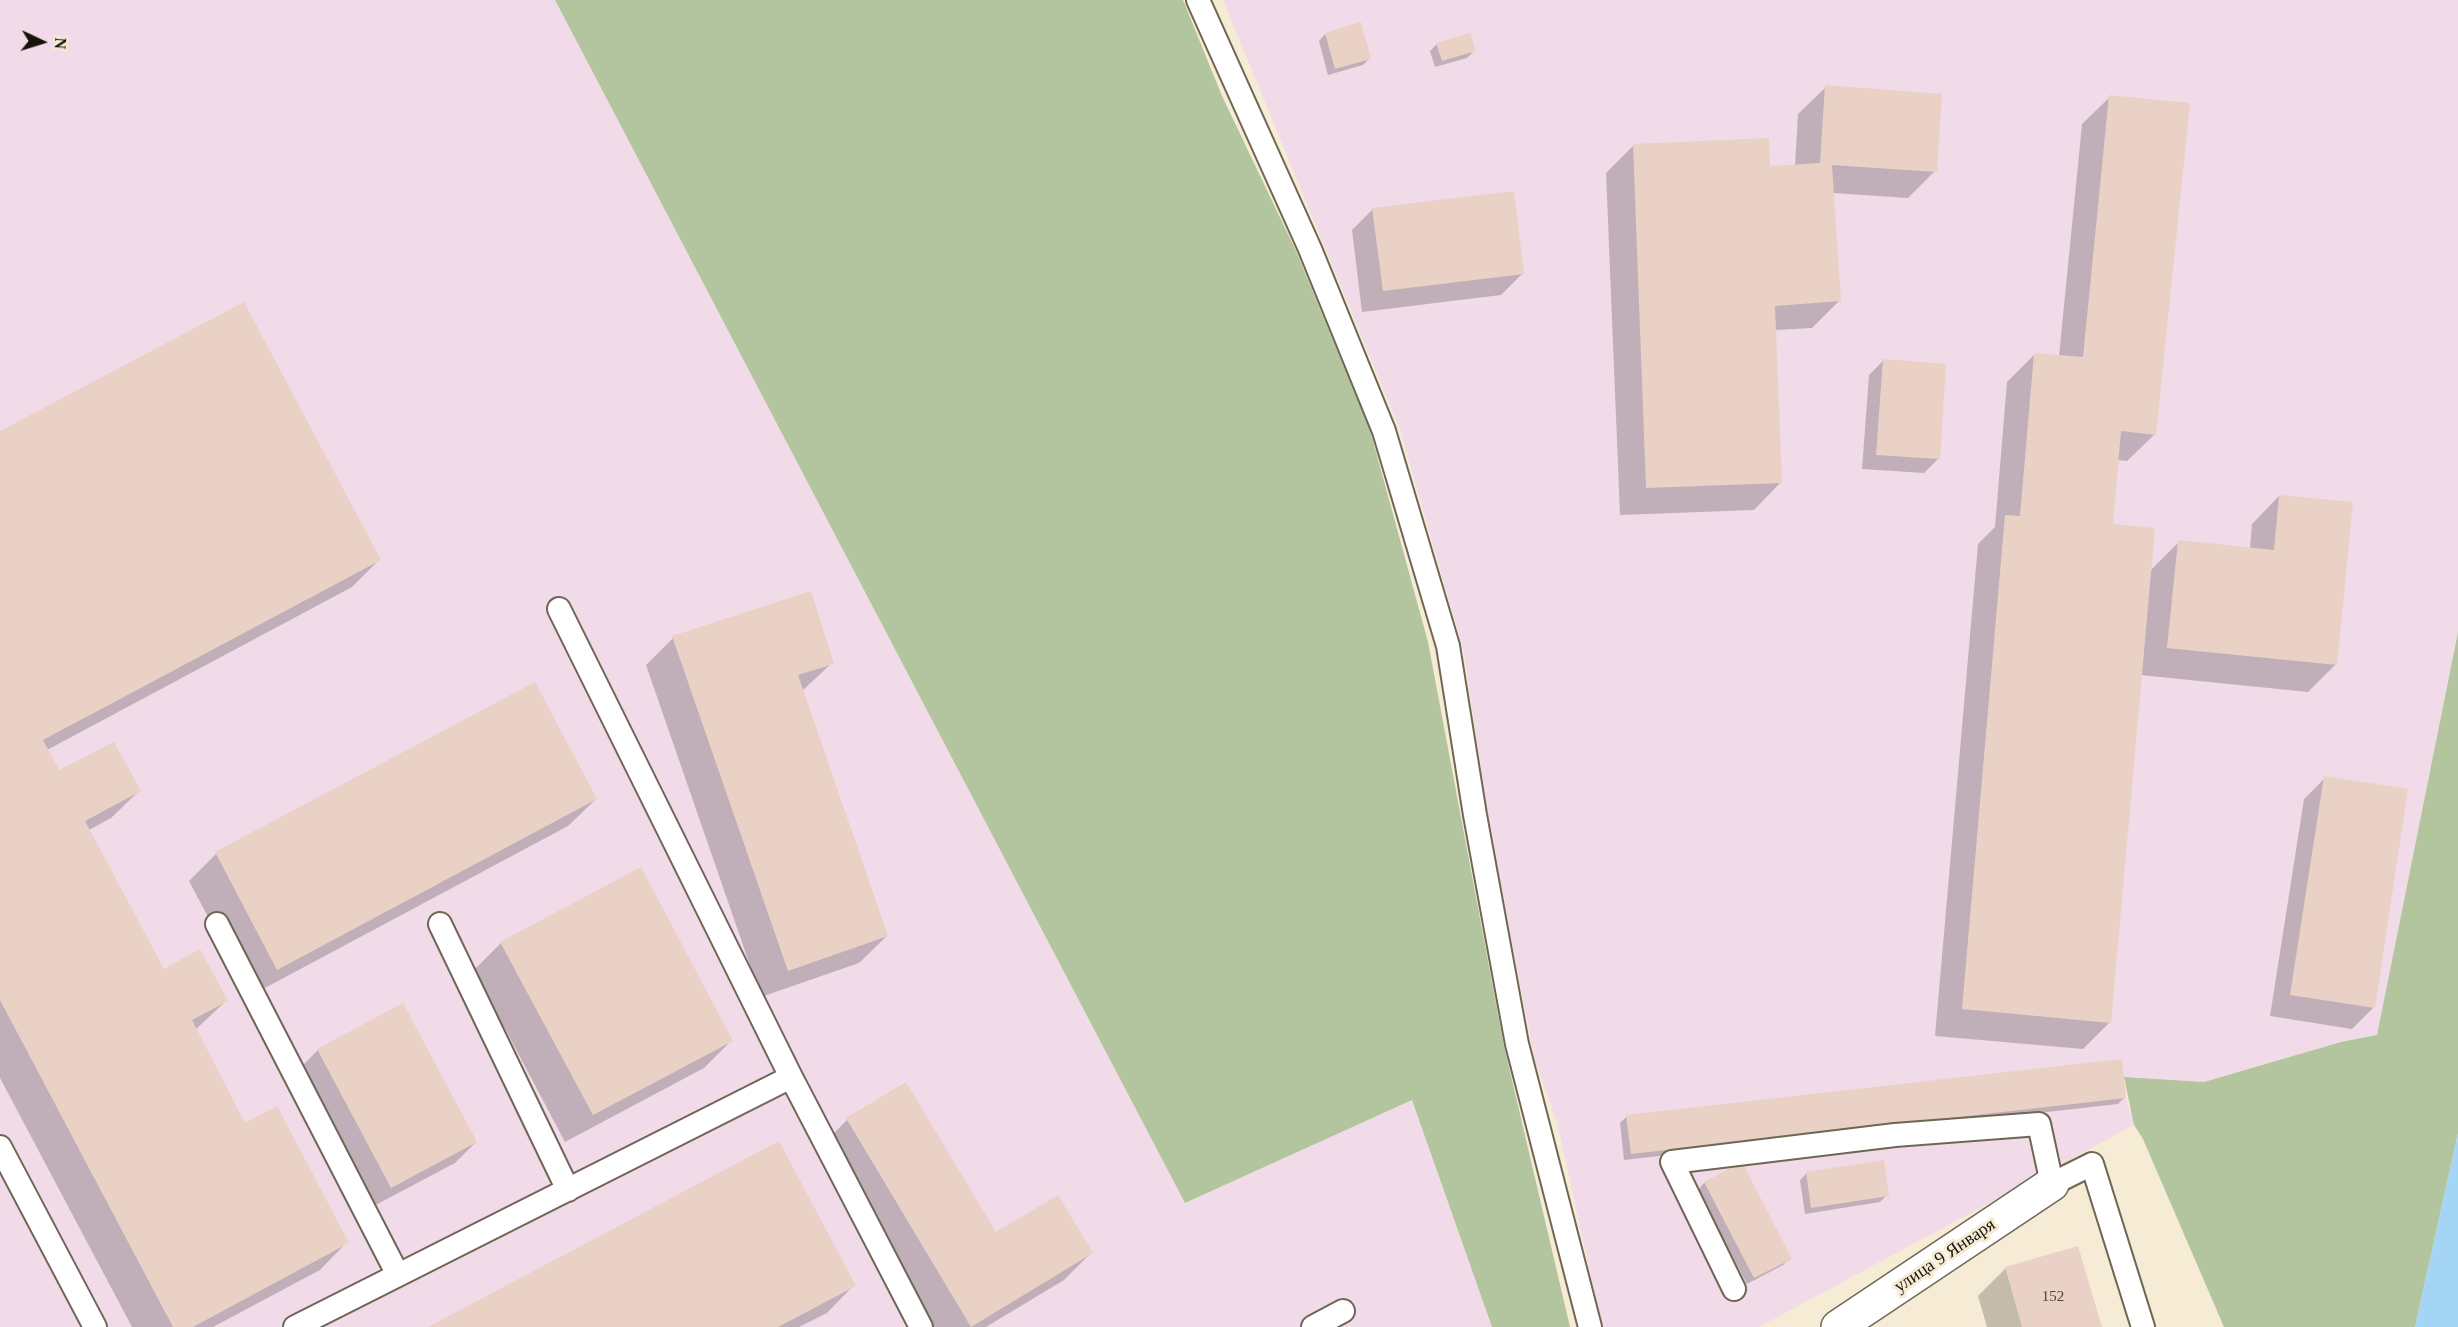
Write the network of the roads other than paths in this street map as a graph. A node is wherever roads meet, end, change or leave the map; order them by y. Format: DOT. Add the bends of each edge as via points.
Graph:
graph roads {
  1 [pos="1198,0"];
  2 [pos="560,609"];
  3 [pos="217,924"];
  4 [pos="440,924"];
  5 [pos="791,1077"];
  6 [pos="0,1147"];
  7 [pos="2052,1184"];
  8 [pos="568,1190"];
  9 [pos="398,1275"];
  10 [pos="1734,1289"];
  11 [pos="1343,1311"];
  12 [pos="95,1327"];
  13 [pos="295,1327"];
  14 [pos="921,1327"];
  15 [pos="1313,1327"];
  16 [pos="1590,1327"];
  17 [pos="1838,1327"];
  18 [pos="2143,1327"];
  1 -- 16 [label="lane" via="1310,249 1384,431 1445,635 1517,1044"];
  2 -- 5 [label="lane"];
  3 -- 9 [label="lane"];
  4 -- 8 [label="lane"];
  5 -- 8 [label="lane"];
  5 -- 14 [label="lane"];
  6 -- 12 [label="lane"];
  7 -- 10 [label="lane" via="2039,1124 1895,1135 1672,1162"];
  7 -- 17 [label="street, улица 9 Января"];
  7 -- 18 [label="lane" via="2092,1164"];
  8 -- 9 [label="lane"];
  9 -- 13 [label="lane"];
  11 -- 15 [label="lane"];
}
